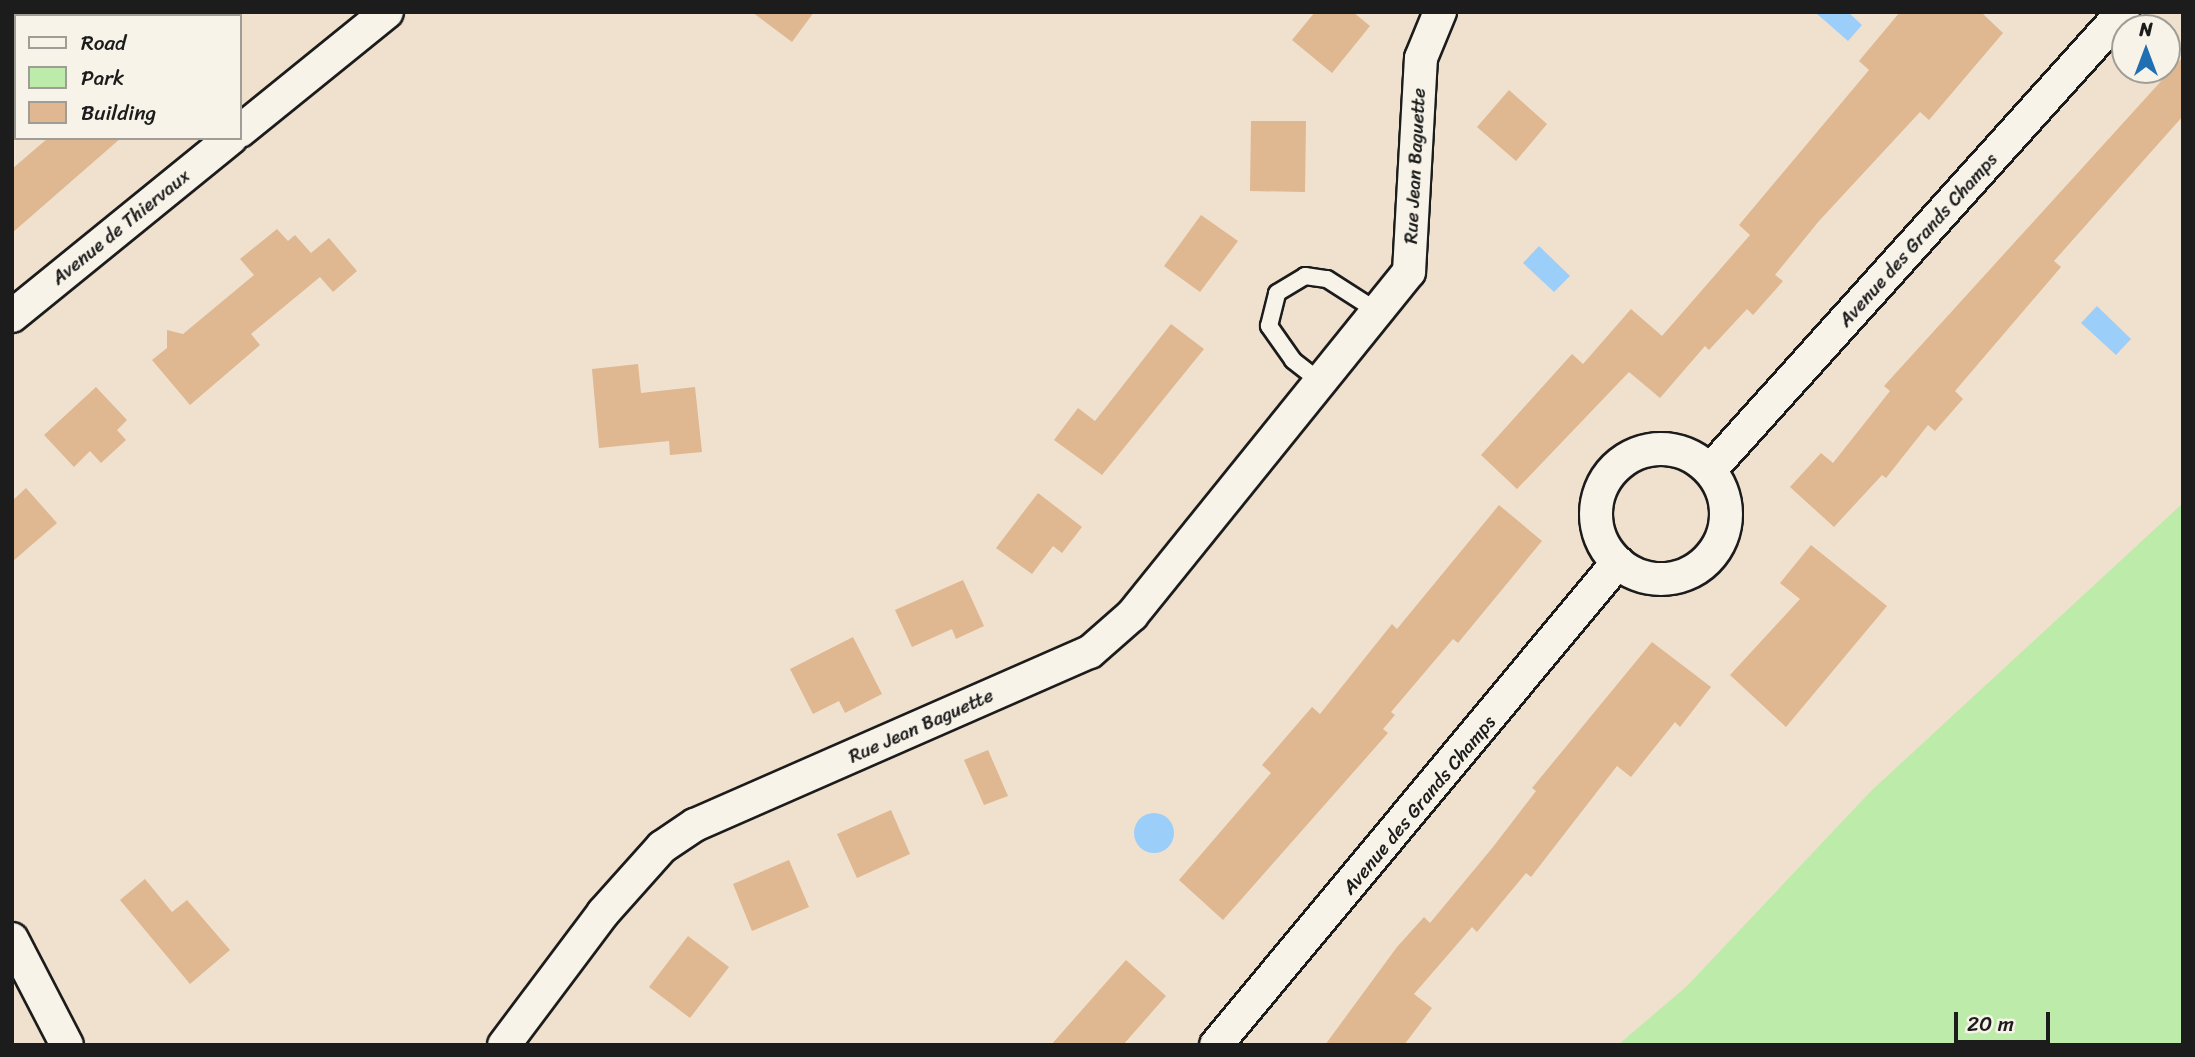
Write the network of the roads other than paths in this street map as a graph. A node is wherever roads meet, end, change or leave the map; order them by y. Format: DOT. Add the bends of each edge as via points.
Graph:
graph roads {
  1 [pos="387,12"];
  2 [pos="1440,12"];
  3 [pos="2123,12"];
  4 [pos="242,129"];
  5 [pos="229,140"];
  6 [pos="1380,313"];
  7 [pos="12,316"];
  8 [pos="1322,383"];
  9 [pos="1712,468"];
  10 [pos="1618,562"];
  11 [pos="12,939"];
  12 [pos="67,1045"];
  13 [pos="504,1045"];
  14 [pos="1216,1045"];
  1 -- 4 [label="street"];
  2 -- 6 [label="street, Rue Jean Baguette" via="1421,58 1409,272"];
  3 -- 9 [label="street, Avenue des Grands Champs"];
  5 -- 7 [label="street, Avenue de Thiervaux"];
  6 -- 8 [label="street, Rue Jean Baguette"];
  6 -- 8 [label="lane" via="1327,279 1305,276 1278,293 1269,326 1286,352"];
  8 -- 13 [label="street, Rue Jean Baguette" via="1132,615 1090,652 695,825 662,847 603,913"];
  9 -- 10 [label="street" via="1729,510 1718,551 1679,579 1632,574"];
  9 -- 10 [label="street" via="1667,446 1621,460 1599,487 1594,520 1604,548"];
  10 -- 14 [label="street, Avenue des Grands Champs"];
  11 -- 12 [label="street"];
}
